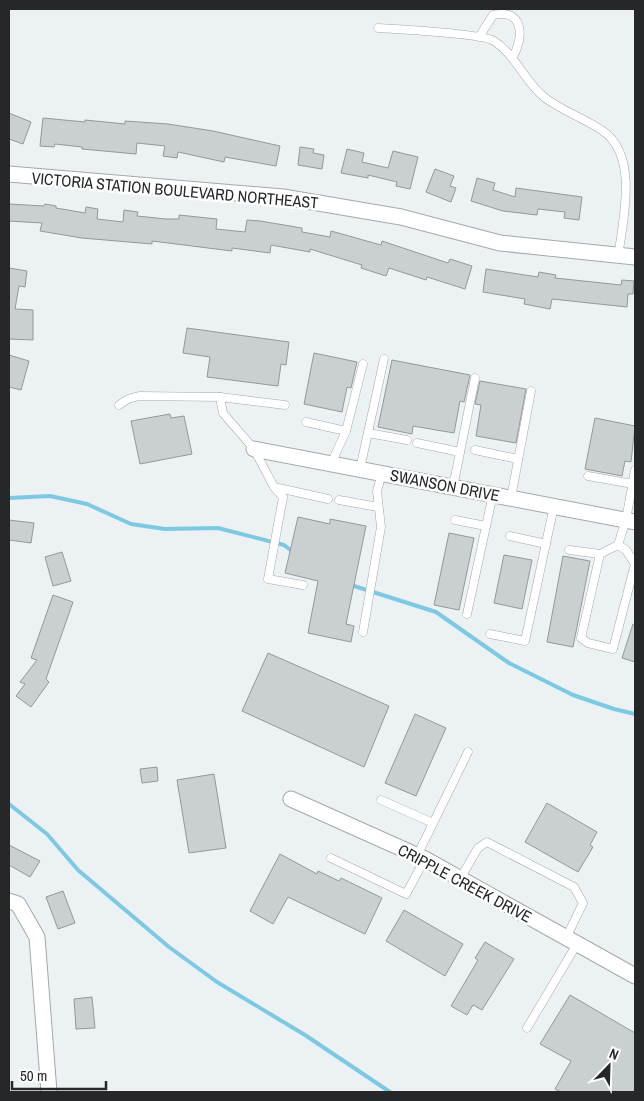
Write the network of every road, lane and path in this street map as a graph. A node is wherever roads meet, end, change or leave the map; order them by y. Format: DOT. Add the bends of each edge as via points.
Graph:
graph roads {
  1 [pos="378,28"];
  2 [pos="480,37"];
  3 [pos="513,57"];
  4 [pos="9,174"];
  5 [pos="618,256"];
  6 [pos="635,257"];
  7 [pos="384,359"];
  8 [pos="364,364"];
  9 [pos="475,378"];
  10 [pos="531,392"];
  11 [pos="220,397"];
  12 [pos="284,405"];
  13 [pos="119,406"];
  14 [pos="306,422"];
  15 [pos="346,431"];
  16 [pos="368,433"];
  17 [pos="407,440"];
  18 [pos="417,443"];
  19 [pos="254,449"];
  20 [pos="475,450"];
  21 [pos="460,452"];
  22 [pos="518,458"];
  23 [pos="331,464"];
  24 [pos="360,469"];
  25 [pos="635,470"];
  26 [pos="382,473"];
  27 [pos="588,476"];
  28 [pos="633,484"];
  29 [pos="274,486"];
  30 [pos="453,487"];
  31 [pos="493,494"];
  32 [pos="511,498"];
  33 [pos="328,499"];
  34 [pos="339,500"];
  35 [pos="554,506"];
  36 [pos="378,507"];
  37 [pos="455,520"];
  38 [pos="631,521"];
  39 [pos="486,526"];
  40 [pos="510,536"];
  41 [pos="546,544"];
  42 [pos="618,545"];
  43 [pos="569,550"];
  44 [pos="600,554"];
  45 [pos="635,564"];
  46 [pos="303,585"];
  47 [pos="467,614"];
  48 [pos="363,632"];
  49 [pos="490,634"];
  50 [pos="468,752"];
  51 [pos="291,800"];
  52 [pos="381,800"];
  53 [pos="433,823"];
  54 [pos="331,858"];
  55 [pos="421,858"];
  56 [pos="460,879"];
  57 [pos="9,901"];
  58 [pos="572,941"];
  59 [pos="635,976"];
  60 [pos="527,1028"];
  61 [pos="49,1092"];
  1 -- 2 [label="lane"];
  2 -- 3 [label="lane" via="493,39"];
  2 -- 3 [label="lane" via="492,15 508,15 515,20 522,34"];
  3 -- 5 [label="lane" via="535,90 557,107 605,132 616,146 624,163 627,182"];
  4 -- 5 [label="street, VICTORIA STATION BOULEVARD NORTHEAST" via="283,197 401,217 500,243"];
  5 -- 6 [label="street, VICTORIA STATION BOULEVARD NORTHEAST"];
  7 -- 16 [label="lane"];
  8 -- 15 [label="lane"];
  9 -- 21 [label="lane"];
  10 -- 22 [label="lane"];
  11 -- 12 [label="lane"];
  11 -- 13 [label="lane" via="139,396"];
  11 -- 19 [label="lane" via="223,413"];
  14 -- 15 [label="lane"];
  15 -- 23 [label="lane"];
  16 -- 17 [label="lane"];
  16 -- 24 [label="lane"];
  18 -- 21 [label="lane"];
  19 -- 23 [label="street, SWANSON DRIVE"];
  19 -- 29 [label="lane"];
  20 -- 22 [label="lane"];
  21 -- 30 [label="lane"];
  22 -- 32 [label="lane"];
  23 -- 24 [label="street, SWANSON DRIVE"];
  24 -- 26 [label="street, SWANSON DRIVE"];
  25 -- 28 [label="lane"];
  26 -- 30 [label="street, SWANSON DRIVE"];
  26 -- 36 [label="lane" via="377,491"];
  27 -- 28 [label="lane"];
  28 -- 38 [label="lane"];
  29 -- 33 [label="lane"];
  29 -- 46 [label="lane" via="283,497 268,579"];
  30 -- 31 [label="street, SWANSON DRIVE"];
  31 -- 32 [label="street, SWANSON DRIVE"];
  31 -- 39 [label="lane"];
  32 -- 35 [label="street, SWANSON DRIVE"];
  34 -- 36 [label="lane"];
  35 -- 38 [label="street, SWANSON DRIVE"];
  35 -- 41 [label="lane"];
  36 -- 48 [label="lane" via="381,526"];
  37 -- 39 [label="lane"];
  38 -- 42 [label="lane"];
  39 -- 47 [label="lane"];
  40 -- 41 [label="lane"];
  41 -- 49 [label="lane" via="525,641"];
  42 -- 44 [label="lane"];
  42 -- 45 [label="lane" via="626,550"];
  43 -- 44 [label="lane"];
  44 -- 45 [label="lane" via="581,638 588,643 613,649"];
  50 -- 53 [label="lane"];
  51 -- 55 [label="street, CRIPPLE CREEK DRIVE"];
  52 -- 53 [label="lane"];
  53 -- 55 [label="lane"];
  54 -- 55 [label="lane" via="406,894"];
  55 -- 56 [label="street, CRIPPLE CREEK DRIVE"];
  56 -- 58 [label="street, CRIPPLE CREEK DRIVE"];
  56 -- 58 [label="lane" via="478,848 487,842 574,887 583,903"];
  57 -- 61 [label="street" via="18,904 37,936"];
  58 -- 59 [label="street, CRIPPLE CREEK DRIVE"];
  58 -- 60 [label="lane"];
}
